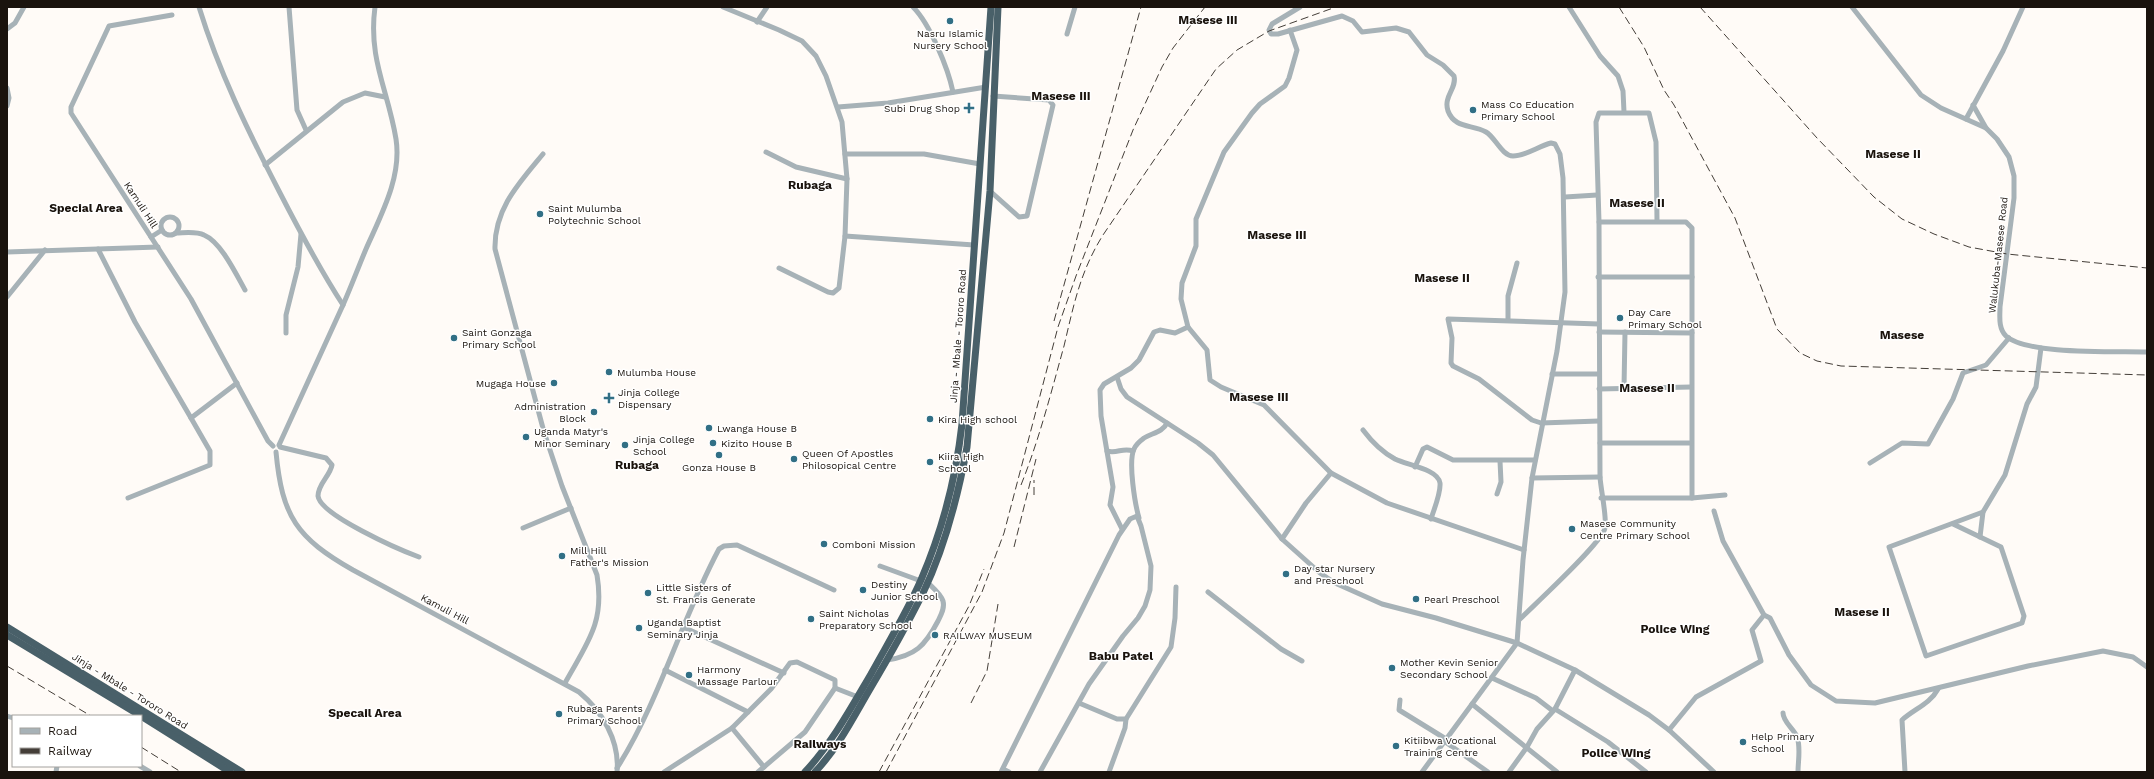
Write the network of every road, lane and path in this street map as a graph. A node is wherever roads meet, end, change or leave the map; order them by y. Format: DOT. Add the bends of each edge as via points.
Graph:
graph roads {
  1 [pos="24,7"];
  2 [pos="198,7"];
  3 [pos="289,7"];
  4 [pos="375,7"];
  5 [pos="723,7"];
  6 [pos="767,7"];
  7 [pos="913,7"];
  8 [pos="991,7"];
  9 [pos="998,7"];
  10 [pos="1076,7"];
  11 [pos="1300,7"];
  12 [pos="1569,7"];
  13 [pos="1852,7"];
  14 [pos="2023,7"];
  15 [pos="172,15"];
  16 [pos="757,22"];
  17 [pos="7,29"];
  18 [pos="1290,30"];
  19 [pos="1067,34"];
  20 [pos="986,87"];
  21 [pos="7,88"];
  22 [pos="953,92"];
  23 [pos="993,96"];
  24 [pos="385,97"];
  25 [pos="1973,105"];
  26 [pos="7,106"];
  27 [pos="838,107"];
  28 [pos="1624,112"];
  29 [pos="1966,119"];
  30 [pos="1986,128"];
  31 [pos="306,130"];
  32 [pos="766,152"];
  33 [pos="542,154"];
  34 [pos="845,154"];
  35 [pos="980,164"];
  36 [pos="265,165"];
  37 [pos="847,179"];
  38 [pos="990,191"];
  39 [pos="1597,195"];
  40 [pos="1565,197"];
  41 [pos="1657,221"];
  42 [pos="1599,222"];
  43 [pos="162,230"];
  44 [pos="176,233"];
  45 [pos="301,233"];
  46 [pos="845,236"];
  47 [pos="151,237"];
  48 [pos="974,245"];
  49 [pos="158,247"];
  50 [pos="98,249"];
  51 [pos="45,250"];
  52 [pos="7,252"];
  53 [pos="1517,262"];
  54 [pos="779,268"];
  55 [pos="1598,277"];
  56 [pos="1692,277"];
  57 [pos="245,290"];
  58 [pos="7,297"];
  59 [pos="343,305"];
  60 [pos="1508,320"];
  61 [pos="1561,324"];
  62 [pos="1599,324"];
  63 [pos="1188,327"];
  64 [pos="1599,332"];
  65 [pos="1625,332"];
  66 [pos="286,333"];
  67 [pos="1692,333"];
  68 [pos="2009,338"];
  69 [pos="2041,348"];
  70 [pos="2147,352"];
  71 [pos="1552,374"];
  72 [pos="1599,374"];
  73 [pos="1117,377"];
  74 [pos="236,383"];
  75 [pos="1691,387"];
  76 [pos="1624,388"];
  77 [pos="1599,389"];
  78 [pos="191,418"];
  79 [pos="1599,422"];
  80 [pos="1167,423"];
  81 [pos="1541,423"];
  82 [pos="1363,430"];
  83 [pos="1600,442"];
  84 [pos="1691,443"];
  85 [pos="277,446"];
  86 [pos="1133,450"];
  87 [pos="1107,451"];
  88 [pos="1535,460"];
  89 [pos="1500,461"];
  90 [pos="1870,463"];
  91 [pos="1415,467"];
  92 [pos="1331,473"];
  93 [pos="1600,477"];
  94 [pos="1532,478"];
  95 [pos="1497,494"];
  96 [pos="1725,495"];
  97 [pos="128,498"];
  98 [pos="1601,498"];
  99 [pos="1692,498"];
  100 [pos="571,508"];
  101 [pos="1136,508"];
  102 [pos="1714,511"];
  103 [pos="1982,512"];
  104 [pos="1139,518"];
  105 [pos="1130,519"];
  106 [pos="1431,519"];
  107 [pos="1953,524"];
  108 [pos="523,528"];
  109 [pos="1122,529"];
  110 [pos="1980,537"];
  111 [pos="1282,539"];
  112 [pos="1524,550"];
  113 [pos="419,557"];
  114 [pos="880,566"];
  115 [pos="924,582"];
  116 [pos="1176,587"];
  117 [pos="834,590"];
  118 [pos="1208,592"];
  119 [pos="1764,615"];
  120 [pos="1520,619"];
  121 [pos="7,627"];
  122 [pos="683,627"];
  123 [pos="7,634"];
  124 [pos="1517,643"];
  125 [pos="887,660"];
  126 [pos="1302,662"];
  127 [pos="2147,667"];
  128 [pos="664,670"];
  129 [pos="1575,670"];
  130 [pos="784,672"];
  131 [pos="1492,678"];
  132 [pos="565,683"];
  133 [pos="835,688"];
  134 [pos="1938,689"];
  135 [pos="858,697"];
  136 [pos="1400,700"];
  137 [pos="1079,703"];
  138 [pos="1472,704"];
  139 [pos="1554,710"];
  140 [pos="748,712"];
  141 [pos="1783,713"];
  142 [pos="139,715"];
  143 [pos="142,717"];
  144 [pos="1126,719"];
  145 [pos="732,728"];
  146 [pos="1669,730"];
  147 [pos="1445,740"];
  148 [pos="1527,747"];
  149 [pos="764,767"];
  150 [pos="617,770"];
  151 [pos="1002,770"];
  152 [pos="230,772"];
  153 [pos="242,772"];
  154 [pos="664,772"];
  155 [pos="758,772"];
  156 [pos="805,772"];
  157 [pos="814,772"];
  158 [pos="1009,772"];
  159 [pos="1040,772"];
  160 [pos="1109,772"];
  161 [pos="1422,772"];
  162 [pos="1488,772"];
  163 [pos="1509,772"];
  164 [pos="1557,772"];
  165 [pos="1646,772"];
  166 [pos="1714,772"];
  167 [pos="1798,772"];
  168 [pos="1905,772"];
  1 -- 17 [label="street"];
  2 -- 36 [label="street" via="224,78"];
  3 -- 31 [label="street" via="297,110"];
  4 -- 24 [label="street" via="374,44"];
  5 -- 16 [label="street"];
  6 -- 16 [label="street"];
  7 -- 22 [label="street" via="923,21 948,71"];
  8 -- 20 [label="highway, Jinja - Mbale - Tororo Road"];
  9 -- 23 [label="highway, Jinja - Mbale - Tororo Road"];
  10 -- 19 [label="street"];
  11 -- 18 [label="street" via="1272,24 1269,30 1273,34"];
  12 -- 28 [label="street" via="1600,56 1618,76 1623,91"];
  13 -- 29 [label="street, Walukuba-Masese Road" via="1921,95 1941,108"];
  14 -- 25 [label="street" via="2003,51"];
  15 -- 47 [label="street, Kamuli Hill" via="109,26 70,110"];
  16 -- 27 [label="street" via="792,36 810,48 826,76"];
  18 -- 40 [label="street" via="1342,16 1353,20 1362,32 1396,28 1409,32 1427,54 1443,64 1454,76 1446,104 1448,112 1457,124 1488,133 1513,156 1551,142 1555,144 1560,154"];
  18 -- 63 [label="street" via="1297,50 1289,78 1284,86 1252,113 1224,152 1199,210 1195,225 1196,246 1181,291"];
  20 -- 22 [label="street"];
  20 -- 35 [label="highway, Jinja - Mbale - Tororo Road"];
  21 -- 26 [label="street"];
  22 -- 27 [label="street" via="888,103"];
  23 -- 38 [label="highway, Jinja - Mbale - Tororo Road"];
  23 -- 38 [label="street" via="1049,100 1053,103 1024,217 1016,215"];
  24 -- 31 [label="street" via="370,93 361,94 343,102"];
  24 -- 59 [label="street" via="396,139 393,178 377,227"];
  25 -- 29 [label="street"];
  25 -- 30 [label="street"];
  27 -- 34 [label="street"];
  28 -- 39 [label="street" via="1603,112 1597,117"];
  28 -- 41 [label="street" via="1649,113 1656,142"];
  29 -- 30 [label="street, Walukuba-Masese Road"];
  30 -- 68 [label="street, Walukuba-Masese Road" via="2009,157 2014,176 2012,219 2000,307 2002,331"];
  31 -- 36 [label="street"];
  32 -- 37 [label="street" via="796,167"];
  33 -- 100 [label="street" via="517,184 503,208 496,231 495,249 544,432"];
  34 -- 35 [label="street" via="924,154"];
  34 -- 37 [label="street"];
  35 -- 48 [label="highway, Jinja - Mbale - Tororo Road"];
  36 -- 45 [label="street"];
  37 -- 46 [label="street"];
  38 -- 115 [label="highway, Jinja - Mbale - Tororo Road" via="967,447 954,503"];
  39 -- 40 [label="street"];
  39 -- 42 [label="street"];
  40 -- 61 [label="street" via="1565,292"];
  41 -- 42 [label="street"];
  41 -- 56 [label="street" via="1686,222 1691,225"];
  42 -- 55 [label="street"];
  43 -- 44 [label="street" via="167,235"];
  43 -- 44 [label="street" via="163,220 173,217 180,225"];
  43 -- 47 [label="street"];
  44 -- 57 [label="street" via="202,234 209,238 225,255"];
  45 -- 59 [label="street"];
  45 -- 66 [label="street" via="298,267 286,315"];
  46 -- 48 [label="street"];
  46 -- 54 [label="street" via="837,291 828,292"];
  47 -- 49 [label="street, Kamuli Hill"];
  48 -- 115 [label="highway, Jinja - Mbale - Tororo Road" via="959,447 946,508"];
  49 -- 50 [label="street"];
  49 -- 74 [label="street, Kamuli Hill" via="209,330"];
  50 -- 51 [label="street"];
  50 -- 78 [label="street" via="135,322"];
  51 -- 52 [label="street"];
  51 -- 58 [label="street"];
  53 -- 60 [label="street" via="1508,296"];
  55 -- 56 [label="street"];
  55 -- 62 [label="street"];
  56 -- 67 [label="street"];
  59 -- 85 [label="street"];
  60 -- 61 [label="street"];
  60 -- 81 [label="street" via="1448,319 1452,338 1451,363 1479,379 1525,416"];
  61 -- 62 [label="street"];
  61 -- 71 [label="street"];
  62 -- 64 [label="street"];
  63 -- 73 [label="street" via="1175,333 1160,330 1154,332 1139,360"];
  63 -- 92 [label="street" via="1207,350 1210,380 1221,388 1264,405"];
  64 -- 65 [label="street"];
  64 -- 72 [label="street"];
  65 -- 67 [label="street"];
  65 -- 76 [label="street"];
  67 -- 75 [label="street"];
  68 -- 69 [label="street" via="2018,344"];
  68 -- 90 [label="street" via="1986,365 1964,373 1928,444 1902,443"];
  69 -- 70 [label="street"];
  69 -- 103 [label="street" via="2036,387 2027,404 2011,458 1996,493"];
  71 -- 72 [label="street"];
  71 -- 81 [label="street"];
  72 -- 77 [label="street"];
  73 -- 80 [label="street" via="1121,389 1127,396"];
  73 -- 87 [label="street" via="1104,384 1099,392"];
  74 -- 78 [label="street"];
  74 -- 85 [label="street, Kamuli Hill" via="268,441"];
  75 -- 76 [label="street"];
  75 -- 84 [label="street"];
  76 -- 77 [label="street"];
  77 -- 79 [label="street"];
  78 -- 97 [label="street" via="210,451 210,465"];
  79 -- 81 [label="street"];
  79 -- 83 [label="street"];
  80 -- 86 [label="street" via="1162,430 1138,442"];
  80 -- 111 [label="street" via="1198,443 1222,464"];
  81 -- 88 [label="street"];
  82 -- 91 [label="street" via="1374,444 1388,455"];
  83 -- 84 [label="street"];
  83 -- 93 [label="street"];
  84 -- 99 [label="street"];
  85 -- 113 [label="street" via="326,458 332,466 319,490 318,498 322,504 339,518"];
  85 -- 132 [label="street, Kamuli Hill" via="280,480 289,513 298,528 320,549 353,570"];
  86 -- 87 [label="street" via="1126,448 1114,452"];
  86 -- 101 [label="street"];
  87 -- 109 [label="street" via="1113,487 1110,505"];
  88 -- 89 [label="street"];
  88 -- 94 [label="street"];
  89 -- 91 [label="street" via="1453,460 1427,447 1423,449"];
  89 -- 95 [label="street" via="1501,482"];
  91 -- 106 [label="street" via="1434,473 1440,482"];
  92 -- 106 [label="street" via="1387,503"];
  92 -- 111 [label="street" via="1306,503"];
  93 -- 94 [label="street"];
  93 -- 98 [label="street"];
  94 -- 112 [label="street"];
  96 -- 99 [label="street"];
  98 -- 99 [label="street"];
  98 -- 120 [label="street" via="1606,524 1602,536"];
  100 -- 108 [label="street"];
  100 -- 132 [label="street" via="597,575 599,601 595,627"];
  101 -- 104 [label="street"];
  101 -- 105 [label="street"];
  102 -- 119 [label="street" via="1723,540"];
  103 -- 107 [label="street"];
  103 -- 110 [label="street"];
  104 -- 105 [label="street" via="1135,516"];
  104 -- 137 [label="street" via="1151,566 1150,590 1145,606 1099,668"];
  105 -- 109 [label="street"];
  106 -- 112 [label="street"];
  107 -- 110 [label="street"];
  107 -- 110 [label="street" via="1889,547 1926,656 2022,623 2024,616 2000,547"];
  109 -- 151 [label="street"];
  111 -- 124 [label="street" via="1320,573 1364,598"];
  112 -- 120 [label="street"];
  114 -- 115 [label="street"];
  115 -- 125 [label="highway, Jinja - Mbale - Tororo Road"];
  115 -- 125 [label="street" via="940,594 943,602 940,617 928,640 900,658"];
  115 -- 135 [label="highway, Jinja - Mbale - Tororo Road"];
  116 -- 144 [label="street" via="1176,618 1171,647"];
  117 -- 122 [label="street" via="737,545 724,546 719,549 701,583"];
  118 -- 126 [label="street" via="1281,649"];
  119 -- 134 [label="street" via="1770,618 1789,655 1811,685 1836,701 1875,703"];
  119 -- 146 [label="street" via="1752,630 1761,656 1760,663 1702,692"];
  120 -- 124 [label="street"];
  121 -- 153 [label="highway, Jinja - Mbale - Tororo Road"];
  122 -- 128 [label="street"];
  122 -- 130 [label="street"];
  123 -- 142 [label="highway, Jinja - Mbale - Tororo Road"];
  124 -- 129 [label="street"];
  124 -- 131 [label="street"];
  125 -- 157 [label="highway, Jinja - Mbale - Tororo Road" via="845,732"];
  127 -- 134 [label="street" via="2133,657 2103,651 1993,674"];
  128 -- 140 [label="street"];
  128 -- 150 [label="street" via="635,737"];
  129 -- 139 [label="street"];
  129 -- 146 [label="street" via="1629,701"];
  130 -- 133 [label="street" via="790,663 797,662 835,680"];
  130 -- 140 [label="street"];
  131 -- 138 [label="street"];
  131 -- 139 [label="street" via="1536,698"];
  132 -- 150 [label="street, Kamuli Hill" via="587,699 605,722 614,744"];
  133 -- 135 [label="street"];
  133 -- 149 [label="street" via="810,727"];
  134 -- 168 [label="street" via="1933,698 1901,721"];
  135 -- 156 [label="highway, Jinja - Mbale - Tororo Road" via="828,744"];
  136 -- 147 [label="street" via="1399,710"];
  137 -- 144 [label="street" via="1117,719"];
  137 -- 159 [label="street"];
  138 -- 147 [label="street"];
  138 -- 148 [label="street"];
  139 -- 148 [label="street" via="1536,729"];
  139 -- 165 [label="street" via="1608,742"];
  140 -- 145 [label="street"];
  141 -- 167 [label="street" via="1798,741"];
  143 -- 152 [label="highway, Jinja - Mbale - Tororo Road"];
  144 -- 160 [label="street"];
  145 -- 149 [label="street"];
  145 -- 154 [label="street"];
  146 -- 166 [label="street"];
  147 -- 161 [label="street"];
  147 -- 162 [label="street"];
  148 -- 163 [label="street"];
  148 -- 164 [label="street"];
  149 -- 155 [label="street"];
  151 -- 158 [label="street"];
}
